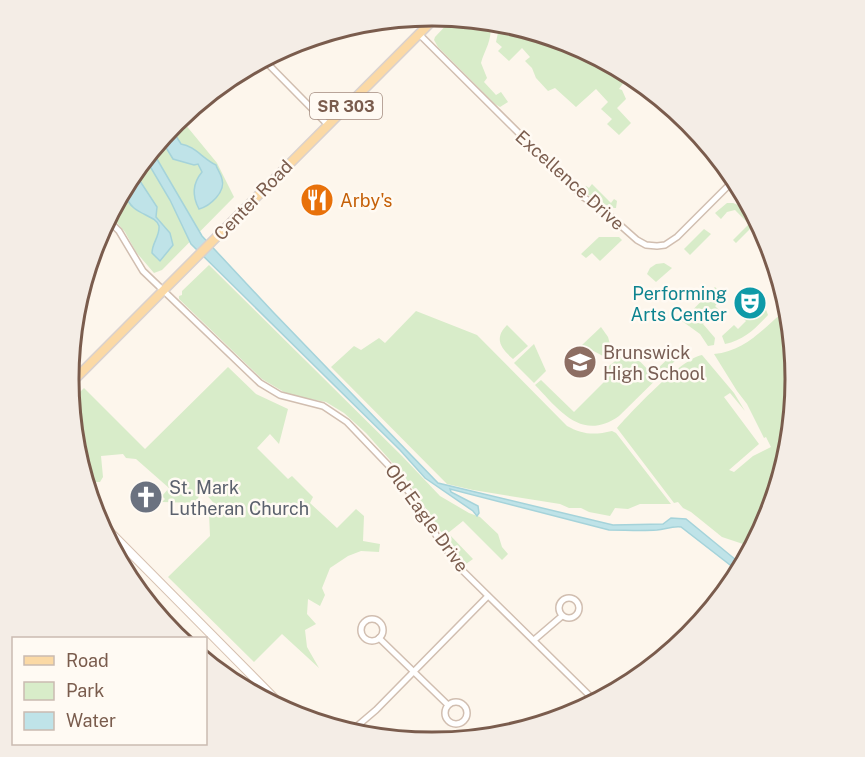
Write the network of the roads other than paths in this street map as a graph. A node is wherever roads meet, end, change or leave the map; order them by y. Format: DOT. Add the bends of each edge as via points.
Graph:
graph roads {
  1 [pos="427,26"];
  2 [pos="419,34"];
  3 [pos="269,66"];
  4 [pos="328,124"];
  5 [pos="728,186"];
  6 [pos="114,226"];
  7 [pos="164,291"];
  8 [pos="79,375"];
  9 [pos="120,542"];
  10 [pos="488,596"];
  11 [pos="562,616"];
  12 [pos="379,638"];
  13 [pos="534,640"];
  14 [pos="413,671"];
  15 [pos="263,688"];
  16 [pos="588,696"];
  17 [pos="448,705"];
  18 [pos="360,724"];
  1 -- 2 [label="main road, Center Road / SR 303"];
  2 -- 4 [label="main road, Center Road / SR 303"];
  2 -- 5 [label="street, Excellence Drive" via="582,196 646,245 672,241"];
  3 -- 4 [label="street"];
  4 -- 7 [label="main road, Center Road / SR 303"];
  6 -- 7 [label="street, Old Eagle Drive" via="143,271"];
  7 -- 8 [label="main road, Center Road / SR 303"];
  7 -- 10 [label="street, Old Eagle Drive" via="260,383 280,395 323,406 347,422 391,468 451,556"];
  9 -- 15 [label="street"];
  10 -- 13 [label="street, Old Eagle Drive"];
  10 -- 14 [label="street"];
  11 -- 13 [label="street"];
  12 -- 12 [label="street" via="372,641 363,636 364,622 380,622"];
  12 -- 14 [label="street"];
  13 -- 16 [label="street, Old Eagle Drive"];
  14 -- 17 [label="street"];
  14 -- 18 [label="street"];
  17 -- 17 [label="street" via="447,719 453,724 464,721 468,715 464,705"];
}
